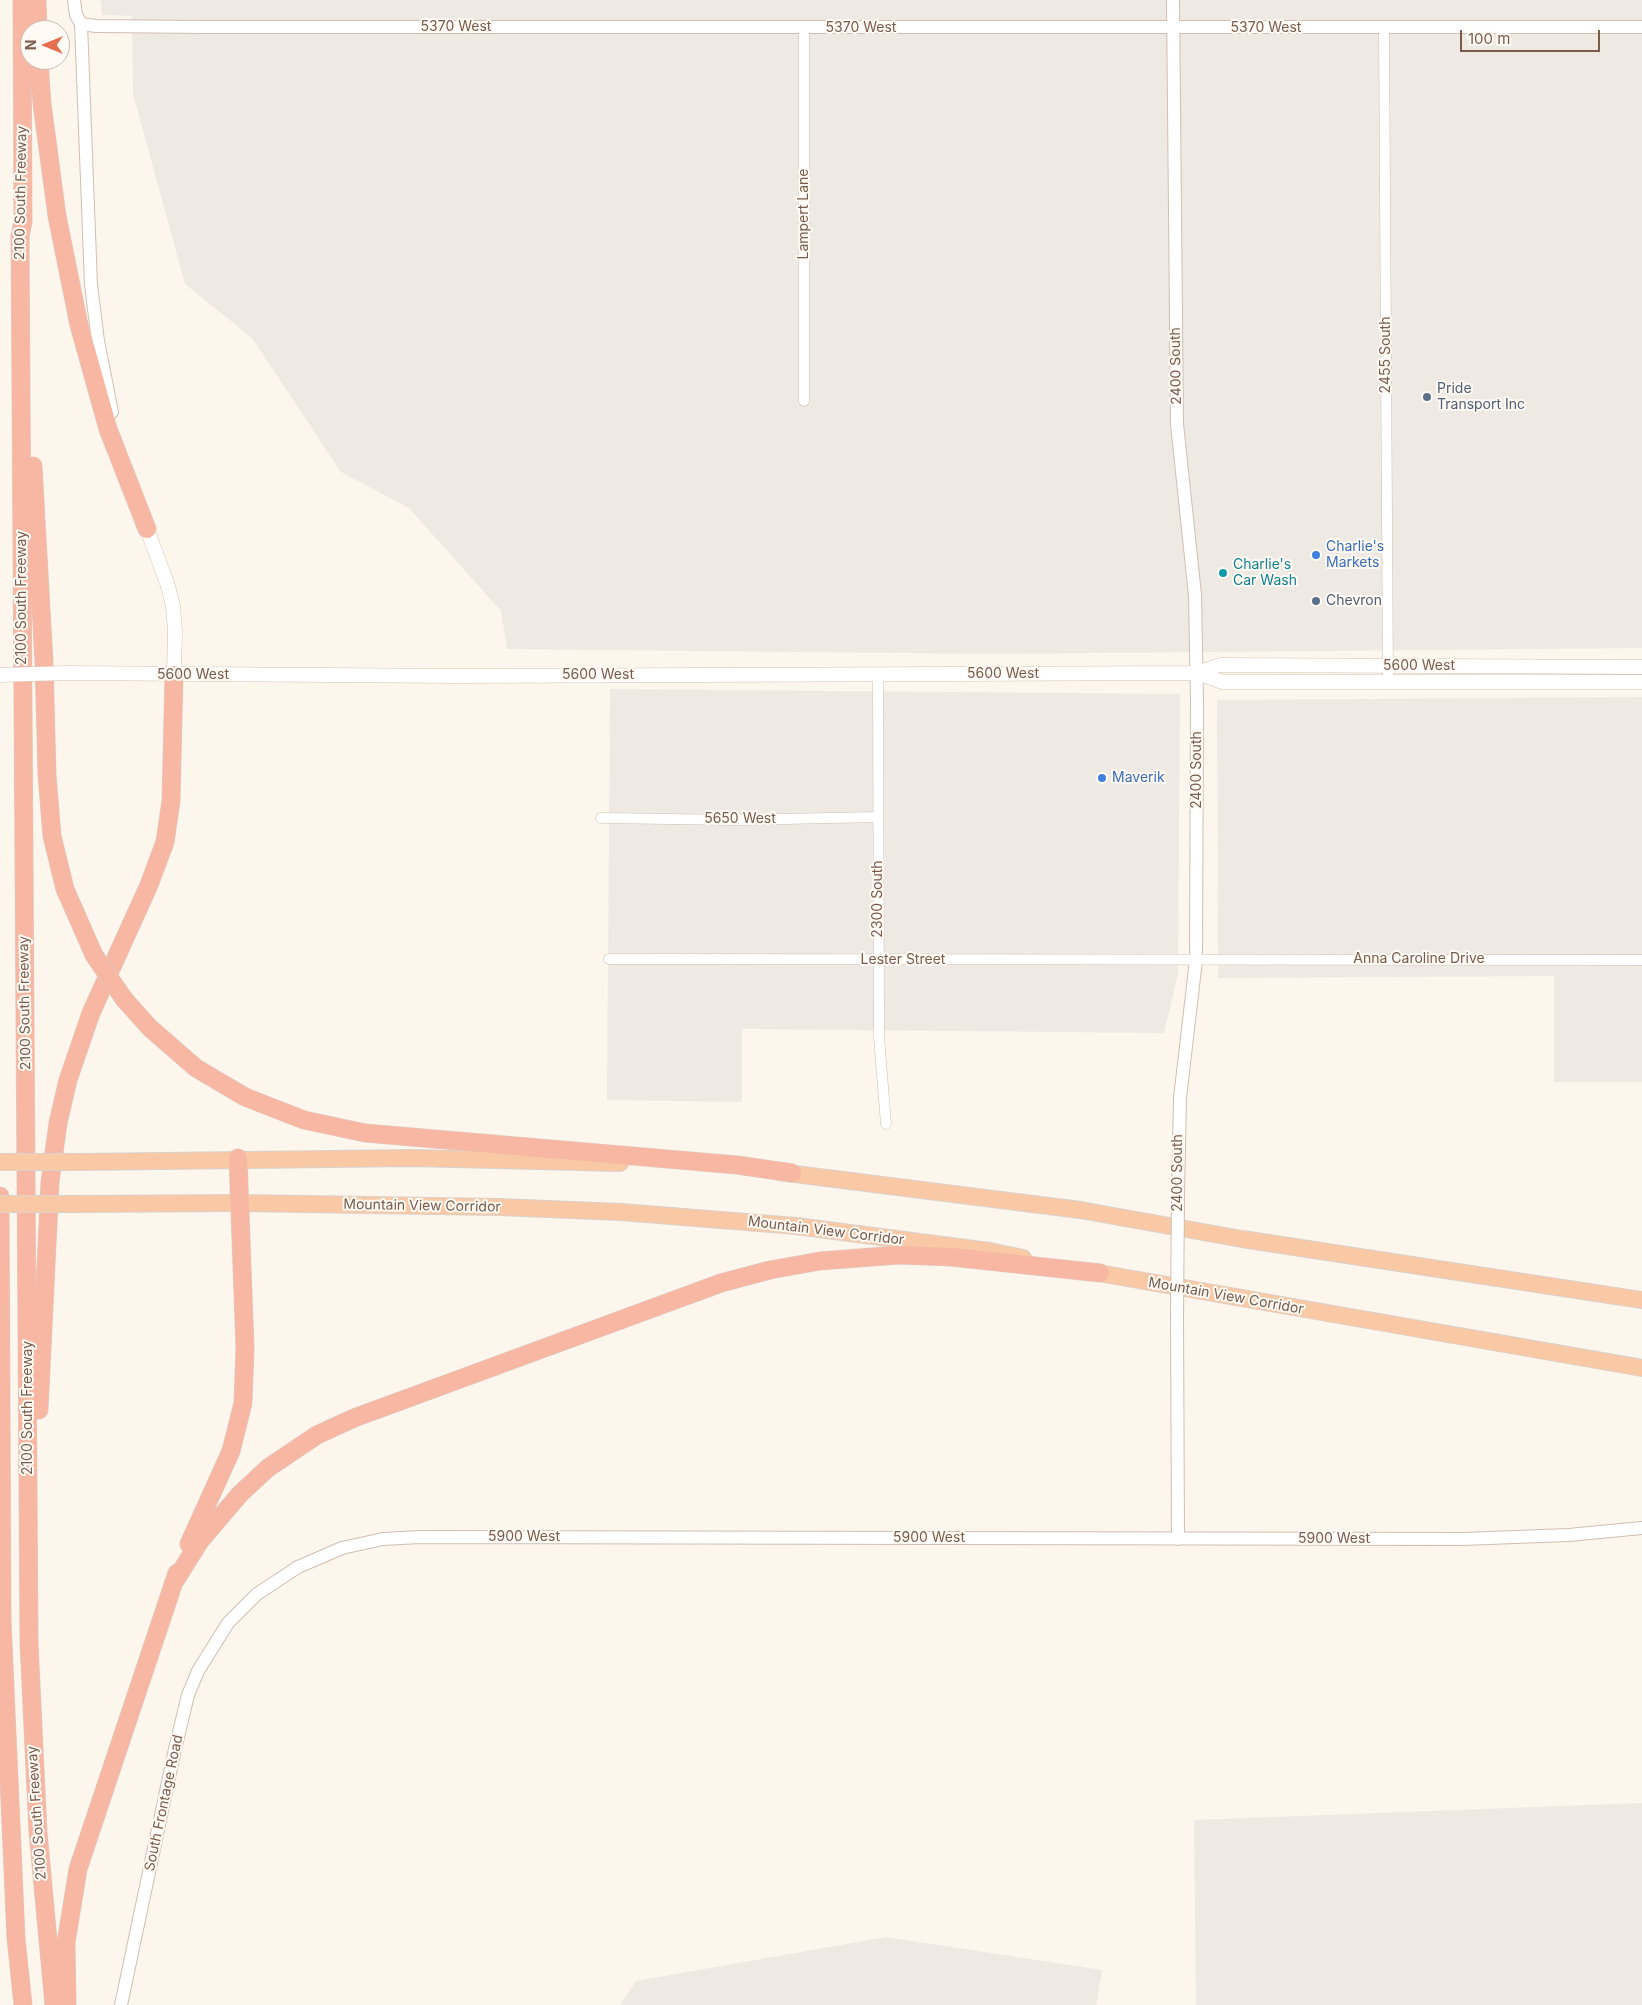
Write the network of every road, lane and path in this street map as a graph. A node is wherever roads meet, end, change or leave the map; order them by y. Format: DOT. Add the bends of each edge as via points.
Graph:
graph roads {
  1 [pos="22,0"];
  2 [pos="37,0"];
  3 [pos="74,0"];
  4 [pos="1173,0"];
  5 [pos="38,20"];
  6 [pos="81,24"];
  7 [pos="804,28"];
  8 [pos="1173,28"];
  9 [pos="1384,28"];
  10 [pos="1642,28"];
  11 [pos="40,70"];
  12 [pos="23,222"];
  13 [pos="804,401"];
  14 [pos="147,529"];
  15 [pos="1388,666"];
  16 [pos="1642,667"];
  17 [pos="1197,673"];
  18 [pos="878,674"];
  19 [pos="0,675"];
  20 [pos="174,675"];
  21 [pos="1388,682"];
  22 [pos="1642,682"];
  23 [pos="878,817"];
  24 [pos="601,818"];
  25 [pos="609,959"];
  26 [pos="878,960"];
  27 [pos="1196,960"];
  28 [pos="1642,960"];
  29 [pos="886,1124"];
  30 [pos="238,1158"];
  31 [pos="0,1162"];
  32 [pos="792,1173"];
  33 [pos="0,1196"];
  34 [pos="240,1203"];
  35 [pos="0,1204"];
  36 [pos="1100,1273"];
  37 [pos="1642,1300"];
  38 [pos="1642,1368"];
  39 [pos="1642,1528"];
  40 [pos="1178,1539"];
  41 [pos="29,1557"];
  42 [pos="173,1584"];
  43 [pos="236,1613"];
  44 [pos="0,1838"];
  45 [pos="16,1938"];
  46 [pos="23,2005"];
  47 [pos="54,2005"];
  48 [pos="67,2005"];
  49 [pos="121,2005"];
  1 -- 12 [label="highway, 2100 South Freeway"];
  2 -- 5 [label="highway"];
  3 -- 6 [label="street"];
  4 -- 8 [label="street, 2400 South"];
  6 -- 7 [label="street, 5370 West"];
  6 -- 14 [label="street" via="94,314 116,430"];
  7 -- 8 [label="street, 5370 West"];
  7 -- 13 [label="street, Lampert Lane"];
  8 -- 9 [label="street, 5370 West"];
  8 -- 17 [label="street, 2400 South" via="1177,424 1193,574"];
  9 -- 10 [label="street, 5370 West"];
  9 -- 15 [label="street, 2455 South"];
  11 -- 14 [label="highway" via="54,199 75,307 97,394"];
  12 -- 32 [label="highway, bridge" via="50,817 65,889 94,955 124,999 150,1028 196,1068 245,1097 304,1120 365,1132 737,1165"];
  12 -- 41 [label="highway, 2100 South Freeway" via="20,246"];
  14 -- 20 [label="main road" via="173,606"];
  15 -- 16 [label="main road, 5600 West"];
  15 -- 17 [label="main road, 5600 West" via="1220,665"];
  15 -- 21 [label="street, 2455 South"];
  17 -- 18 [label="main road, 5600 West"];
  17 -- 21 [label="main road, 5600 West" via="1222,682"];
  17 -- 27 [label="street, 2400 South"];
  18 -- 20 [label="main road, 5600 West"];
  18 -- 23 [label="street, 2300 South"];
  19 -- 20 [label="main road, 5600 West, bridge"];
  20 -- 41 [label="highway" via="171,801 165,842 81,1040 66,1087 54,1144 36,1488"];
  21 -- 22 [label="main road, 5600 West"];
  23 -- 24 [label="street, 5650 West"];
  23 -- 26 [label="street, 2300 South"];
  25 -- 26 [label="street, Lester Street"];
  26 -- 27 [label="street, Lester Street"];
  26 -- 29 [label="street, 2300 South" via="880,1068"];
  27 -- 28 [label="street, Anna Caroline Drive"];
  27 -- 40 [label="street, 2400 South, bridge" via="1180,1098"];
  30 -- 31 [label="highway, bridge"];
  30 -- 32 [label="highway" via="516,1159"];
  30 -- 34 [label="highway"];
  32 -- 37 [label="highway" via="1080,1210 1242,1239"];
  33 -- 45 [label="highway, 2100 South Freeway" via="2,1620"];
  34 -- 35 [label="highway, Mountain View Corridor, bridge"];
  34 -- 36 [label="highway, Mountain View Corridor" via="498,1207 730,1220 989,1251"];
  34 -- 42 [label="highway" via="246,1348 243,1403 225,1468"];
  36 -- 38 [label="highway, Mountain View Corridor"];
  36 -- 42 [label="highway" via="951,1257 872,1256 795,1264 713,1285 354,1418 318,1435 283,1457 240,1494 200,1541"];
  39 -- 40 [label="street, 5900 West" via="1569,1535 1462,1539"];
  40 -- 43 [label="street, 5900 West" via="402,1538 364,1542 320,1556 276,1579"];
  41 -- 47 [label="highway, 2100 South Freeway" via="30,1692 37,1823"];
  42 -- 48 [label="highway" via="78,1869 66,1943"];
  43 -- 49 [label="street, South Frontage Road" via="204,1659 188,1695"];
  44 -- 45 [label="highway" via="6,1897"];
  45 -- 46 [label="highway, 2100 South Freeway"];
}
